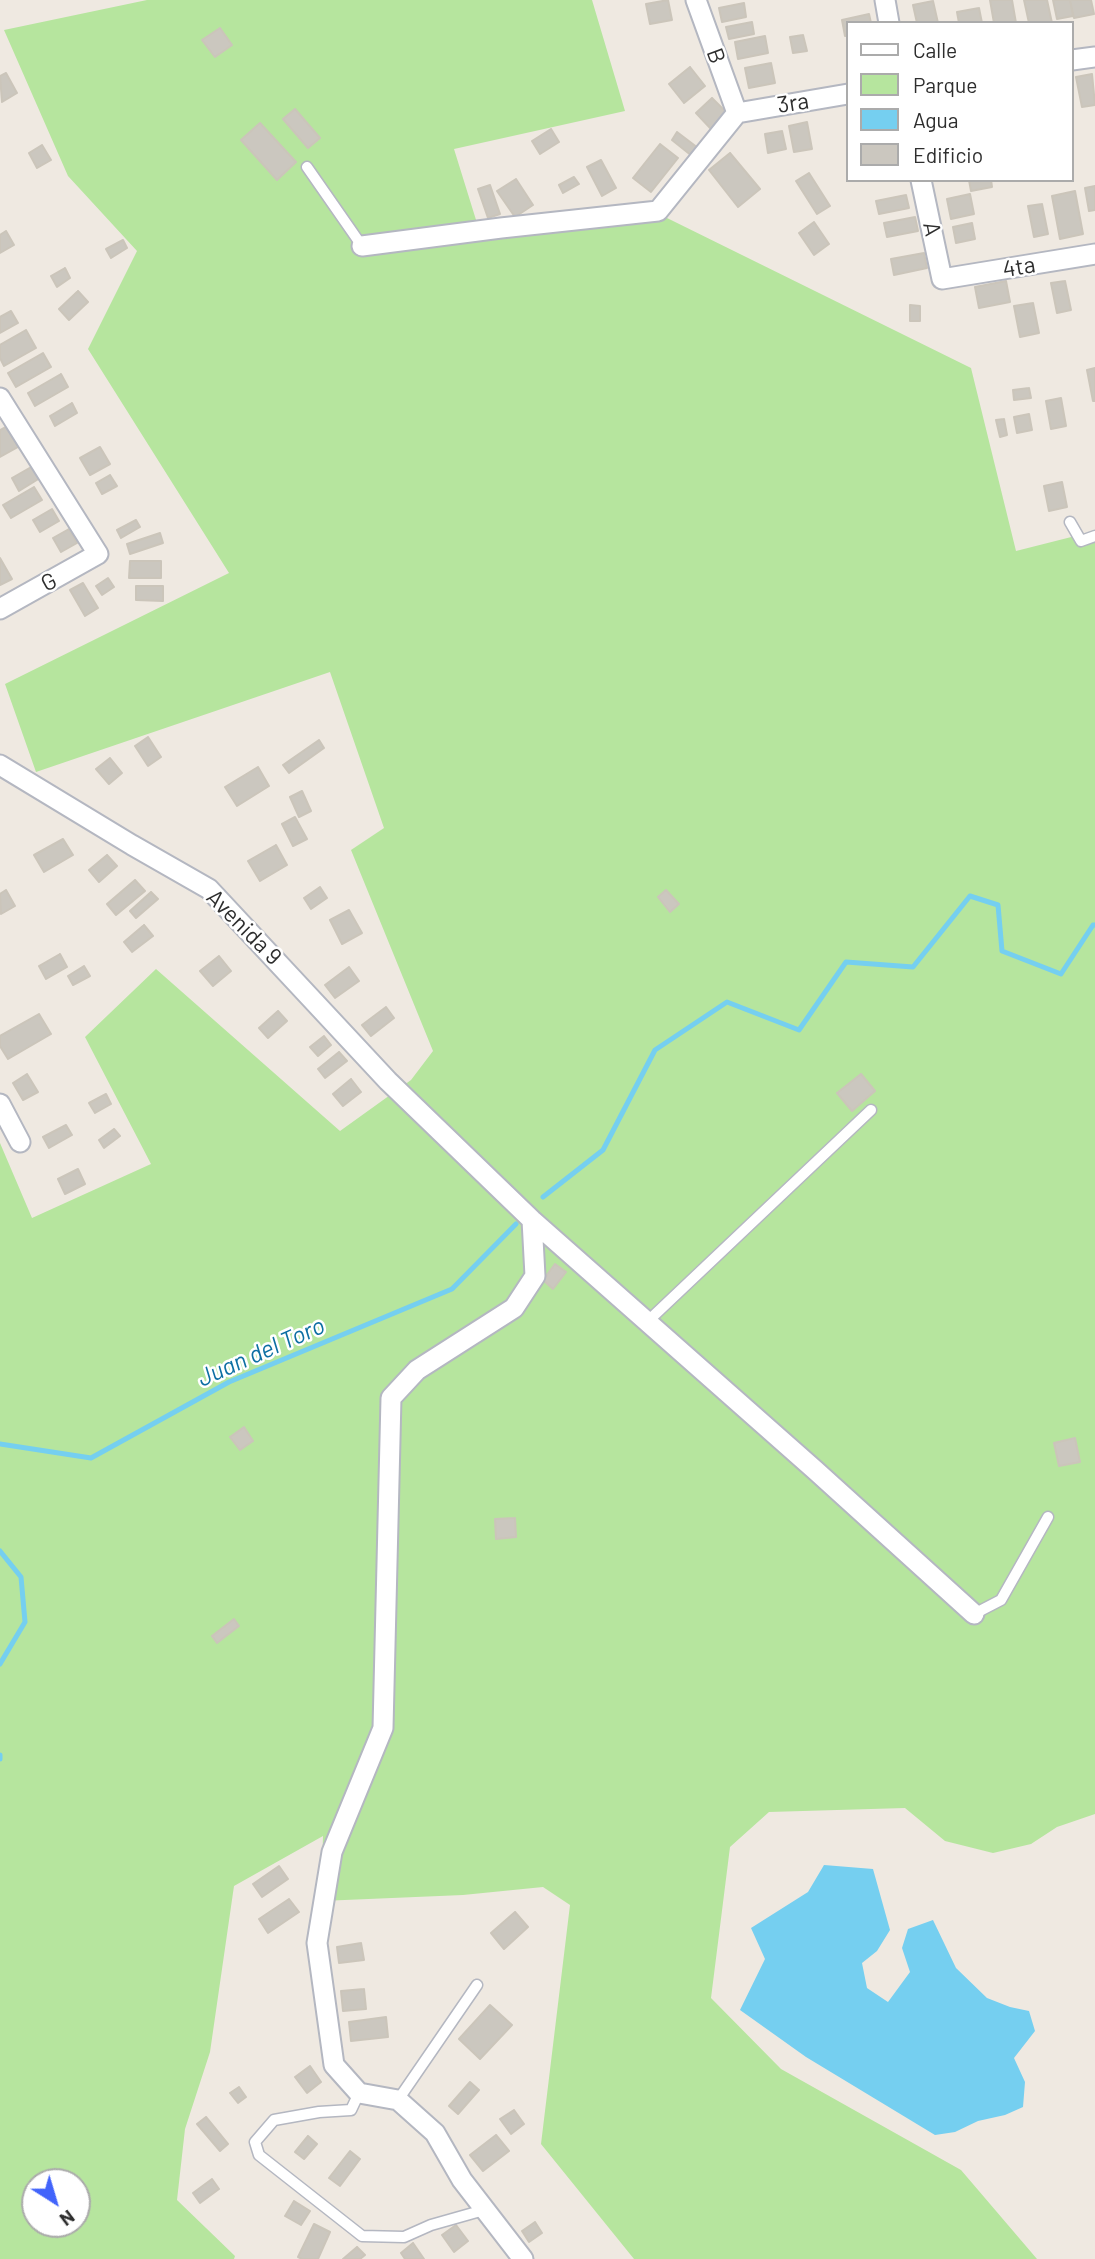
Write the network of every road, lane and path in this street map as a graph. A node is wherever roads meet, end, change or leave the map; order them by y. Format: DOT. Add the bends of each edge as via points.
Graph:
graph roads {
  1 [pos="696,0"];
  2 [pos="884,0"];
  3 [pos="889,21"];
  4 [pos="1095,57"];
  5 [pos="1074,60"];
  6 [pos="846,94"];
  7 [pos="737,113"];
  8 [pos="307,167"];
  9 [pos="921,182"];
  10 [pos="362,246"];
  11 [pos="1095,254"];
  12 [pos="942,279"];
  13 [pos="0,398"];
  14 [pos="1070,522"];
  15 [pos="1095,536"];
  16 [pos="0,609"];
  17 [pos="0,765"];
  18 [pos="0,1104"];
  19 [pos="871,1110"];
  20 [pos="20,1142"];
  21 [pos="532,1220"];
  22 [pos="648,1322"];
  23 [pos="1048,1517"];
  24 [pos="974,1614"];
  25 [pos="477,1984"];
  26 [pos="359,2093"];
  27 [pos="398,2100"];
  28 [pos="484,2210"];
  29 [pos="523,2259"];
  1 -- 7 [label="street, B"];
  2 -- 3 [label="street"];
  4 -- 5 [label="street"];
  6 -- 7 [label="street, 3ra"];
  7 -- 10 [label="street" via="658,211"];
  8 -- 10 [label="lane"];
  9 -- 12 [label="street, A"];
  11 -- 12 [label="street, 4ta"];
  13 -- 16 [label="street, G" via="98,554"];
  14 -- 15 [label="lane" via="1081,541"];
  17 -- 21 [label="street, Avenida 9" via="209,889 388,1081"];
  18 -- 20 [label="street"];
  19 -- 22 [label="lane"];
  21 -- 22 [label="street, Avenida 9"];
  21 -- 26 [label="street" via="535,1276 514,1308 417,1370 391,1398 383,1728 332,1852 317,1943 334,2065"];
  22 -- 24 [label="street, Avenida 9"];
  23 -- 24 [label="lane" via="1001,1600"];
  25 -- 27 [label="lane"];
  26 -- 27 [label="street"];
  26 -- 28 [label="lane" via="351,2110 274,2120 255,2142 259,2155 362,2236 404,2236"];
  27 -- 28 [label="street" via="435,2133"];
  28 -- 29 [label="street"];
}
